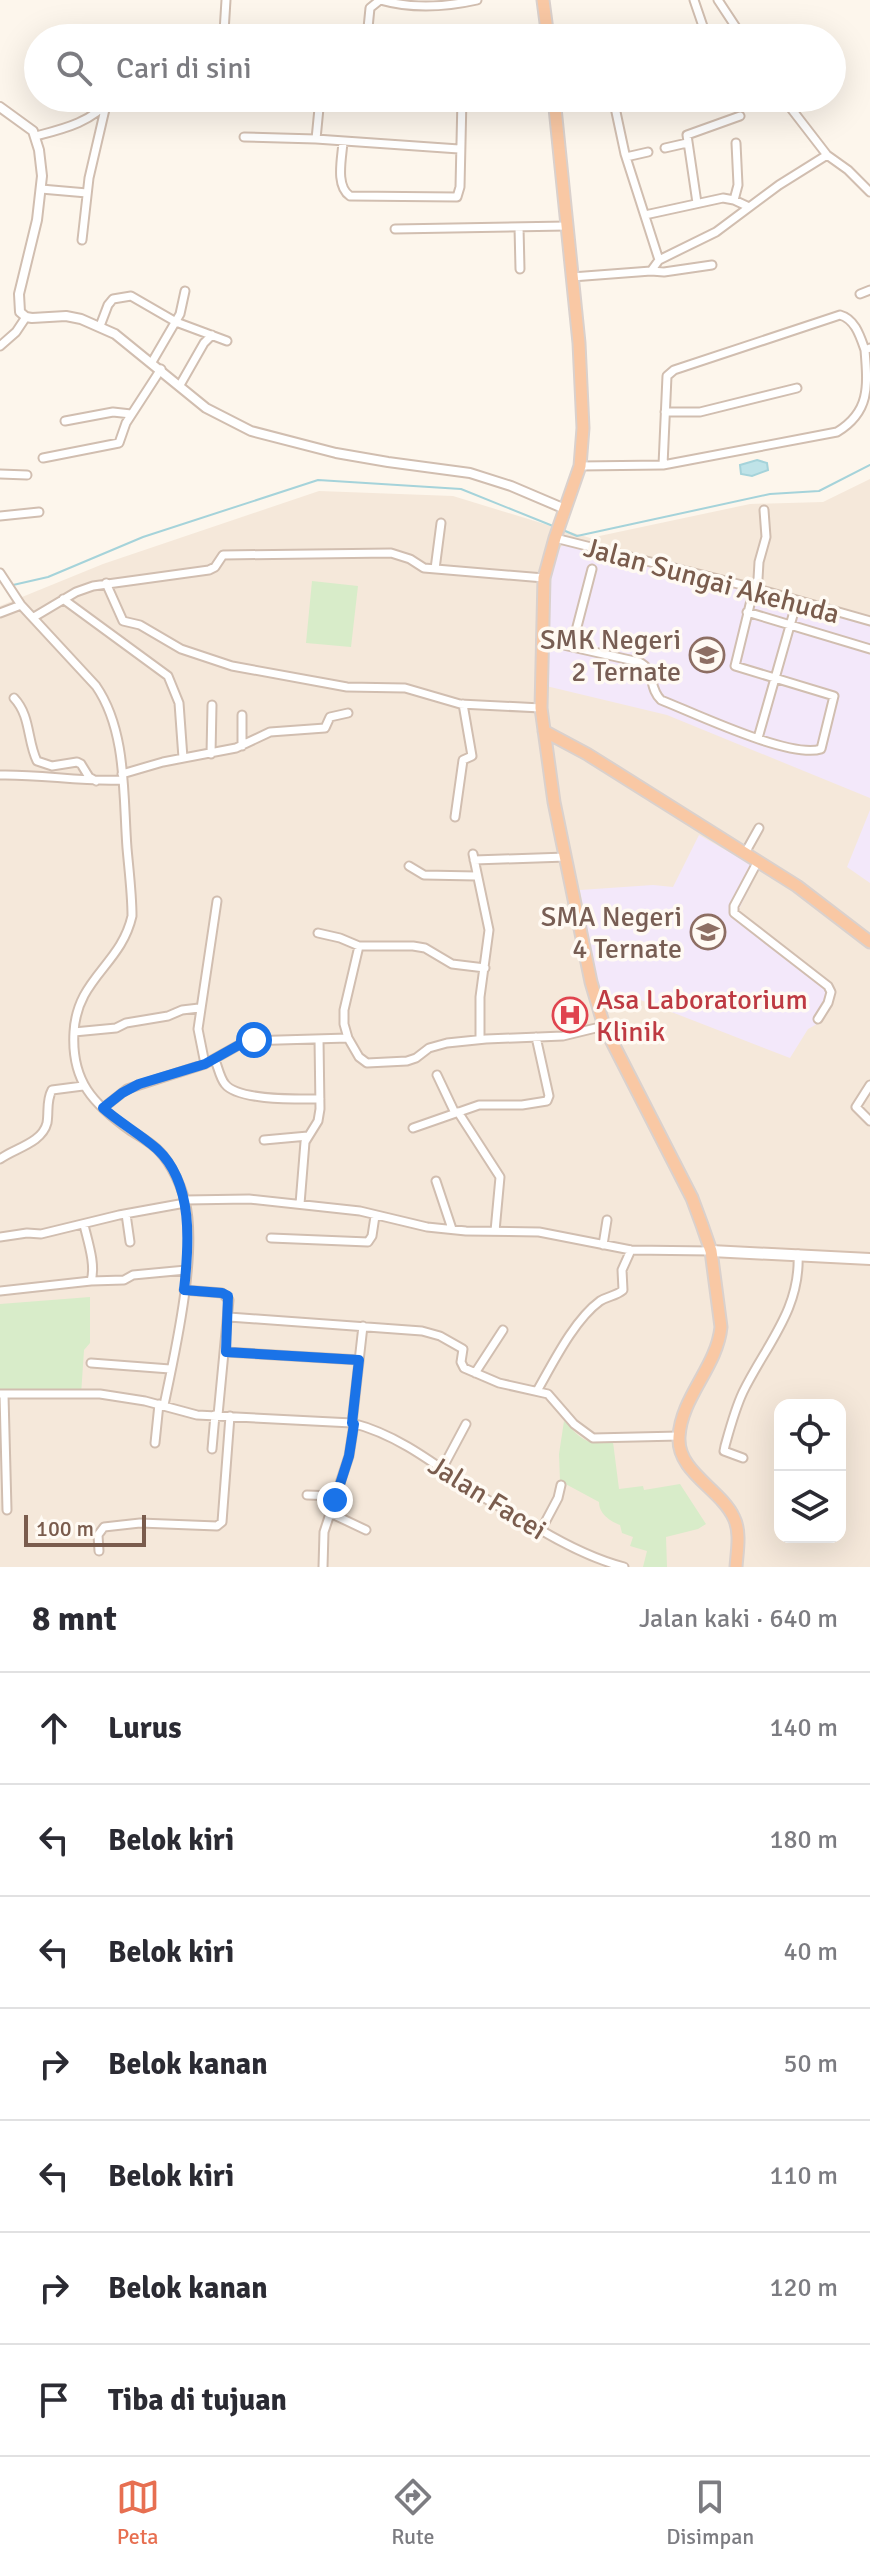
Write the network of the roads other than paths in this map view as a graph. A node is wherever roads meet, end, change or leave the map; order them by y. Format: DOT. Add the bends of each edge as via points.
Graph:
graph roads {
  1 [pos="226,0"];
  2 [pos="380,0"];
  3 [pos="477,0"];
  4 [pos="543,0"];
  5 [pos="694,0"];
  6 [pos="718,0"];
  7 [pos="224,24"];
  8 [pos="368,24"];
  9 [pos="546,24"];
  10 [pos="702,24"];
  11 [pos="734,24"];
  12 [pos="0,107"];
  13 [pos="93,112"];
  14 [pos="106,112"];
  15 [pos="319,112"];
  16 [pos="461,112"];
  17 [pos="555,112"];
  18 [pos="616,112"];
  19 [pos="794,112"];
  20 [pos="740,116"];
  21 [pos="36,136"];
  22 [pos="244,137"];
  23 [pos="316,139"];
  24 [pos="343,142"];
  25 [pos="687,143"];
  26 [pos="736,143"];
  27 [pos="665,148"];
  28 [pos="459,149"];
  29 [pos="648,152"];
  30 [pos="827,155"];
  31 [pos="626,157"];
  32 [pos="41,189"];
  33 [pos="870,192"];
  34 [pos="87,193"];
  35 [pos="734,200"];
  36 [pos="697,203"];
  37 [pos="749,207"];
  38 [pos="645,215"];
  39 [pos="567,226"];
  40 [pos="519,227"];
  41 [pos="395,229"];
  42 [pos="82,240"];
  43 [pos="659,260"];
  44 [pos="712,265"];
  45 [pos="520,269"];
  46 [pos="651,271"];
  47 [pos="572,277"];
  48 [pos="870,290"];
  49 [pos="185,291"];
  50 [pos="860,294"];
  51 [pos="26,317"];
  52 [pos="176,322"];
  53 [pos="100,326"];
  54 [pos="212,335"];
  55 [pos="227,341"];
  56 [pos="0,346"];
  57 [pos="868,349"];
  58 [pos="152,362"];
  59 [pos="161,369"];
  60 [pos="180,385"];
  61 [pos="797,388"];
  62 [pos="665,412"];
  63 [pos="131,414"];
  64 [pos="65,421"];
  65 [pos="43,458"];
  66 [pos="663,465"];
  67 [pos="580,466"];
  68 [pos="0,474"];
  69 [pos="27,475"];
  70 [pos="764,510"];
  71 [pos="564,511"];
  72 [pos="39,512"];
  73 [pos="0,516"];
  74 [pos="441,523"];
  75 [pos="555,537"];
  76 [pos="435,569"];
  77 [pos="592,569"];
  78 [pos="0,573"];
  79 [pos="544,578"];
  80 [pos="106,583"];
  81 [pos="754,588"];
  82 [pos="63,599"];
  83 [pos="20,601"];
  84 [pos="797,601"];
  85 [pos="747,612"];
  86 [pos="0,613"];
  87 [pos="34,617"];
  88 [pos="870,621"];
  89 [pos="790,625"];
  90 [pos="541,640"];
  91 [pos="572,646"];
  92 [pos="870,649"];
  93 [pos="776,679"];
  94 [pos="14,698"];
  95 [pos="463,704"];
  96 [pos="212,705"];
  97 [pos="541,708"];
  98 [pos="348,713"];
  99 [pos="242,715"];
  100 [pos="544,731"];
  101 [pos="758,738"];
  102 [pos="242,746"];
  103 [pos="211,754"];
  104 [pos="183,758"];
  105 [pos="0,775"];
  106 [pos="122,777"];
  107 [pos="96,781"];
  108 [pos="455,817"];
  109 [pos="759,828"];
  110 [pos="745,853"];
  111 [pos="566,857"];
  112 [pos="758,861"];
  113 [pos="409,866"];
  114 [pos="476,876"];
  115 [pos="217,901"];
  116 [pos="318,933"];
  117 [pos="870,942"];
  118 [pos="359,946"];
  119 [pos="485,968"];
  120 [pos="199,1008"];
  121 [pos="818,1019"];
  122 [pos="604,1026"];
  123 [pos="74,1032"];
  124 [pos="536,1037"];
  125 [pos="348,1038"];
  126 [pos="319,1039"];
  127 [pos="480,1039"];
  128 [pos="215,1060"];
  129 [pos="205,1064"];
  130 [pos="437,1075"];
  131 [pos="870,1085"];
  132 [pos="83,1086"];
  133 [pos="320,1099"];
  134 [pos="103,1108"];
  135 [pos="457,1112"];
  136 [pos="870,1121"];
  137 [pos="413,1128"];
  138 [pos="308,1136"];
  139 [pos="264,1140"];
  140 [pos="0,1159"];
  141 [pos="436,1181"];
  142 [pos="185,1202"];
  143 [pos="300,1204"];
  144 [pos="126,1214"];
  145 [pos="375,1216"];
  146 [pos="607,1220"];
  147 [pos="84,1225"];
  148 [pos="452,1229"];
  149 [pos="495,1231"];
  150 [pos="0,1237"];
  151 [pos="271,1238"];
  152 [pos="130,1242"];
  153 [pos="603,1245"];
  154 [pos="631,1250"];
  155 [pos="711,1251"];
  156 [pos="798,1254"];
  157 [pos="870,1259"];
  158 [pos="186,1270"];
  159 [pos="91,1281"];
  160 [pos="184,1290"];
  161 [pos="0,1291"];
  162 [pos="229,1317"];
  163 [pos="363,1326"];
  164 [pos="503,1330"];
  165 [pos="226,1352"];
  166 [pos="359,1360"];
  167 [pos="91,1363"];
  168 [pos="170,1369"];
  169 [pos="475,1373"];
  170 [pos="537,1391"];
  171 [pos="2,1394"];
  172 [pos="161,1404"];
  173 [pos="216,1415"];
  174 [pos="230,1416"];
  175 [pos="353,1423"];
  176 [pos="466,1424"];
  177 [pos="679,1436"];
  178 [pos="155,1443"];
  179 [pos="212,1449"];
  180 [pos="743,1458"];
  181 [pos="442,1469"];
  182 [pos="561,1485"];
  183 [pos="307,1495"];
  184 [pos="336,1496"];
  185 [pos="4,1498"];
  186 [pos="7,1510"];
  187 [pos="330,1513"];
  188 [pos="366,1530"];
  189 [pos="541,1530"];
  190 [pos="99,1551"];
  191 [pos="323,1567"];
  192 [pos="624,1567"];
  193 [pos="736,1567"];
  1 -- 7 [label="street"];
  2 -- 3 [label="street" via="440,6"];
  2 -- 8 [label="street" via="370,8"];
  4 -- 9 [label="highway"];
  5 -- 10 [label="street"];
  6 -- 11 [label="street"];
  12 -- 21 [label="street"];
  13 -- 21 [label="street" via="71,127"];
  14 -- 34 [label="street"];
  15 -- 23 [label="street"];
  16 -- 28 [label="street"];
  17 -- 39 [label="highway"];
  18 -- 31 [label="street"];
  19 -- 30 [label="street"];
  20 -- 25 [label="street" via="688,134"];
  21 -- 32 [label="street"];
  22 -- 23 [label="street"];
  23 -- 24 [label="street"];
  24 -- 28 [label="street"];
  24 -- 28 [label="street" via="341,186 345,194 359,197 457,197"];
  25 -- 27 [label="street"];
  25 -- 36 [label="street"];
  26 -- 35 [label="street"];
  29 -- 31 [label="street"];
  30 -- 33 [label="street"];
  30 -- 37 [label="street"];
  31 -- 38 [label="street"];
  32 -- 34 [label="street"];
  32 -- 51 [label="street" via="19,294 20,312"];
  34 -- 42 [label="street"];
  35 -- 36 [label="street"];
  35 -- 37 [label="street"];
  36 -- 38 [label="street"];
  37 -- 43 [label="street" via="716,232"];
  38 -- 43 [label="street"];
  39 -- 40 [label="street"];
  39 -- 47 [label="highway"];
  40 -- 41 [label="street"];
  40 -- 45 [label="street"];
  43 -- 46 [label="street"];
  44 -- 46 [label="street"];
  46 -- 47 [label="street"];
  47 -- 67 [label="highway" via="583,402"];
  48 -- 50 [label="street"];
  49 -- 52 [label="street"];
  51 -- 53 [label="street" via="66,316"];
  51 -- 56 [label="street"];
  52 -- 53 [label="street" via="122,296 108,305"];
  52 -- 54 [label="street"];
  52 -- 58 [label="street"];
  53 -- 58 [label="street"];
  54 -- 55 [label="street"];
  54 -- 60 [label="street"];
  57 -- 62 [label="street" via="853,323 845,316 834,317 674,370 667,376"];
  57 -- 66 [label="street" via="867,404 846,428"];
  58 -- 59 [label="street"];
  59 -- 60 [label="street"];
  59 -- 63 [label="street"];
  60 -- 71 [label="street" via="206,408 251,431 336,453 470,473"];
  61 -- 62 [label="street" via="700,412"];
  62 -- 66 [label="street"];
  63 -- 64 [label="street"];
  63 -- 65 [label="street" via="119,443"];
  66 -- 67 [label="street"];
  67 -- 71 [label="highway"];
  68 -- 69 [label="street"];
  70 -- 81 [label="street" via="766,537"];
  71 -- 75 [label="highway"];
  72 -- 73 [label="street"];
  74 -- 76 [label="street"];
  75 -- 79 [label="highway"];
  75 -- 81 [label="street, Jalan Sungai Akehuda"];
  76 -- 79 [label="street"];
  76 -- 80 [label="street" via="391,553 227,554 209,570"];
  77 -- 91 [label="street"];
  78 -- 83 [label="street"];
  79 -- 90 [label="highway"];
  80 -- 82 [label="street"];
  80 -- 95 [label="street" via="123,621 214,661 347,687 405,688"];
  81 -- 84 [label="street, Jalan Sungai Akehuda"];
  81 -- 85 [label="street"];
  82 -- 87 [label="street"];
  82 -- 104 [label="street" via="168,676 179,703"];
  83 -- 86 [label="street"];
  83 -- 87 [label="street"];
  84 -- 88 [label="street, Jalan Sungai Akehuda"];
  84 -- 89 [label="street"];
  85 -- 89 [label="street"];
  85 -- 93 [label="street" via="735,666"];
  87 -- 106 [label="street" via="103,696 115,728"];
  89 -- 92 [label="street"];
  89 -- 93 [label="street"];
  90 -- 91 [label="street"];
  90 -- 97 [label="highway"];
  91 -- 101 [label="street" via="646,665 661,700"];
  93 -- 101 [label="street"];
  93 -- 101 [label="street" via="834,696 824,746 806,751"];
  94 -- 107 [label="street" via="29,727 37,761 52,766 77,762"];
  95 -- 97 [label="street"];
  95 -- 108 [label="street" via="472,756 462,762"];
  96 -- 103 [label="street"];
  97 -- 100 [label="highway"];
  98 -- 102 [label="street" via="330,717 325,728 270,732"];
  99 -- 102 [label="street"];
  100 -- 110 [label="highway"];
  100 -- 111 [label="highway"];
  102 -- 103 [label="street"];
  103 -- 104 [label="street"];
  104 -- 106 [label="street"];
  105 -- 107 [label="street"];
  106 -- 107 [label="street"];
  106 -- 123 [label="street" via="132,916 125,938 81,997"];
  109 -- 110 [label="street"];
  110 -- 112 [label="highway"];
  111 -- 114 [label="street" via="474,857"];
  111 -- 122 [label="highway"];
  112 -- 117 [label="highway"];
  112 -- 121 [label="street" via="734,913 828,986 828,1003"];
  113 -- 114 [label="street" via="424,875"];
  114 -- 119 [label="street" via="489,930"];
  115 -- 120 [label="street"];
  116 -- 118 [label="street"];
  118 -- 119 [label="street" via="425,948 452,964"];
  118 -- 125 [label="street" via="344,1010"];
  119 -- 127 [label="street"];
  120 -- 123 [label="street"];
  120 -- 129 [label="street" via="198,1038"];
  122 -- 124 [label="street"];
  122 -- 155 [label="highway" via="692,1198"];
  123 -- 132 [label="street"];
  124 -- 127 [label="street"];
  124 -- 135 [label="street" via="547,1101 479,1105"];
  125 -- 126 [label="street"];
  125 -- 127 [label="street" via="363,1061 374,1064 407,1061 435,1046"];
  126 -- 128 [label="street" via="246,1041"];
  126 -- 133 [label="street"];
  128 -- 129 [label="street"];
  128 -- 133 [label="street" via="233,1090 270,1098"];
  129 -- 134 [label="street" via="139,1084"];
  130 -- 135 [label="street"];
  131 -- 136 [label="street" via="856,1107"];
  132 -- 134 [label="street"];
  132 -- 140 [label="street" via="52,1090 45,1129"];
  133 -- 138 [label="street" via="318,1121"];
  134 -- 142 [label="street" via="162,1154"];
  135 -- 137 [label="street"];
  135 -- 149 [label="street" via="500,1177"];
  138 -- 139 [label="street"];
  138 -- 143 [label="street"];
  141 -- 148 [label="street"];
  142 -- 143 [label="street" via="239,1198"];
  142 -- 144 [label="street"];
  142 -- 158 [label="street"];
  143 -- 145 [label="street"];
  144 -- 147 [label="street"];
  144 -- 152 [label="street"];
  145 -- 148 [label="street"];
  145 -- 151 [label="street" via="368,1242"];
  146 -- 153 [label="street"];
  147 -- 150 [label="street"];
  147 -- 159 [label="street"];
  148 -- 149 [label="street"];
  149 -- 153 [label="street" via="539,1232"];
  153 -- 154 [label="street"];
  154 -- 155 [label="street"];
  154 -- 170 [label="street" via="622,1270 623,1290 602,1300 581,1321"];
  155 -- 156 [label="main road"];
  155 -- 177 [label="highway" via="720,1339"];
  156 -- 157 [label="main road"];
  156 -- 180 [label="street" via="795,1295 743,1393 722,1455"];
  158 -- 159 [label="street"];
  158 -- 160 [label="street"];
  159 -- 161 [label="street"];
  160 -- 162 [label="street" via="225,1294"];
  160 -- 168 [label="street"];
  162 -- 163 [label="street"];
  162 -- 165 [label="street"];
  163 -- 166 [label="street"];
  163 -- 169 [label="street" via="440,1336 463,1349 462,1365"];
  164 -- 169 [label="street"];
  165 -- 166 [label="street"];
  165 -- 173 [label="street"];
  166 -- 175 [label="street"];
  167 -- 168 [label="street"];
  168 -- 172 [label="street"];
  169 -- 170 [label="street"];
  170 -- 177 [label="street" via="553,1398 593,1438"];
  171 -- 172 [label="street, Jalan Facei" via="100,1394"];
  171 -- 185 [label="street"];
  172 -- 173 [label="street, Jalan Facei" via="183,1413"];
  172 -- 178 [label="street"];
  173 -- 174 [label="street, Jalan Facei"];
  173 -- 179 [label="street"];
  174 -- 175 [label="street, Jalan Facei"];
  174 -- 190 [label="street" via="222,1522 104,1527 98,1535"];
  175 -- 181 [label="street, Jalan Facei" via="393,1438"];
  175 -- 184 [label="street"];
  176 -- 181 [label="street"];
  177 -- 193 [label="highway" via="680,1449 694,1472 735,1519"];
  181 -- 189 [label="street, Jalan Facei"];
  182 -- 189 [label="street"];
  183 -- 184 [label="street"];
  184 -- 187 [label="street"];
  185 -- 186 [label="street"];
  187 -- 188 [label="street"];
  187 -- 191 [label="street"];
  189 -- 192 [label="street, Jalan Facei" via="569,1547"];
}
